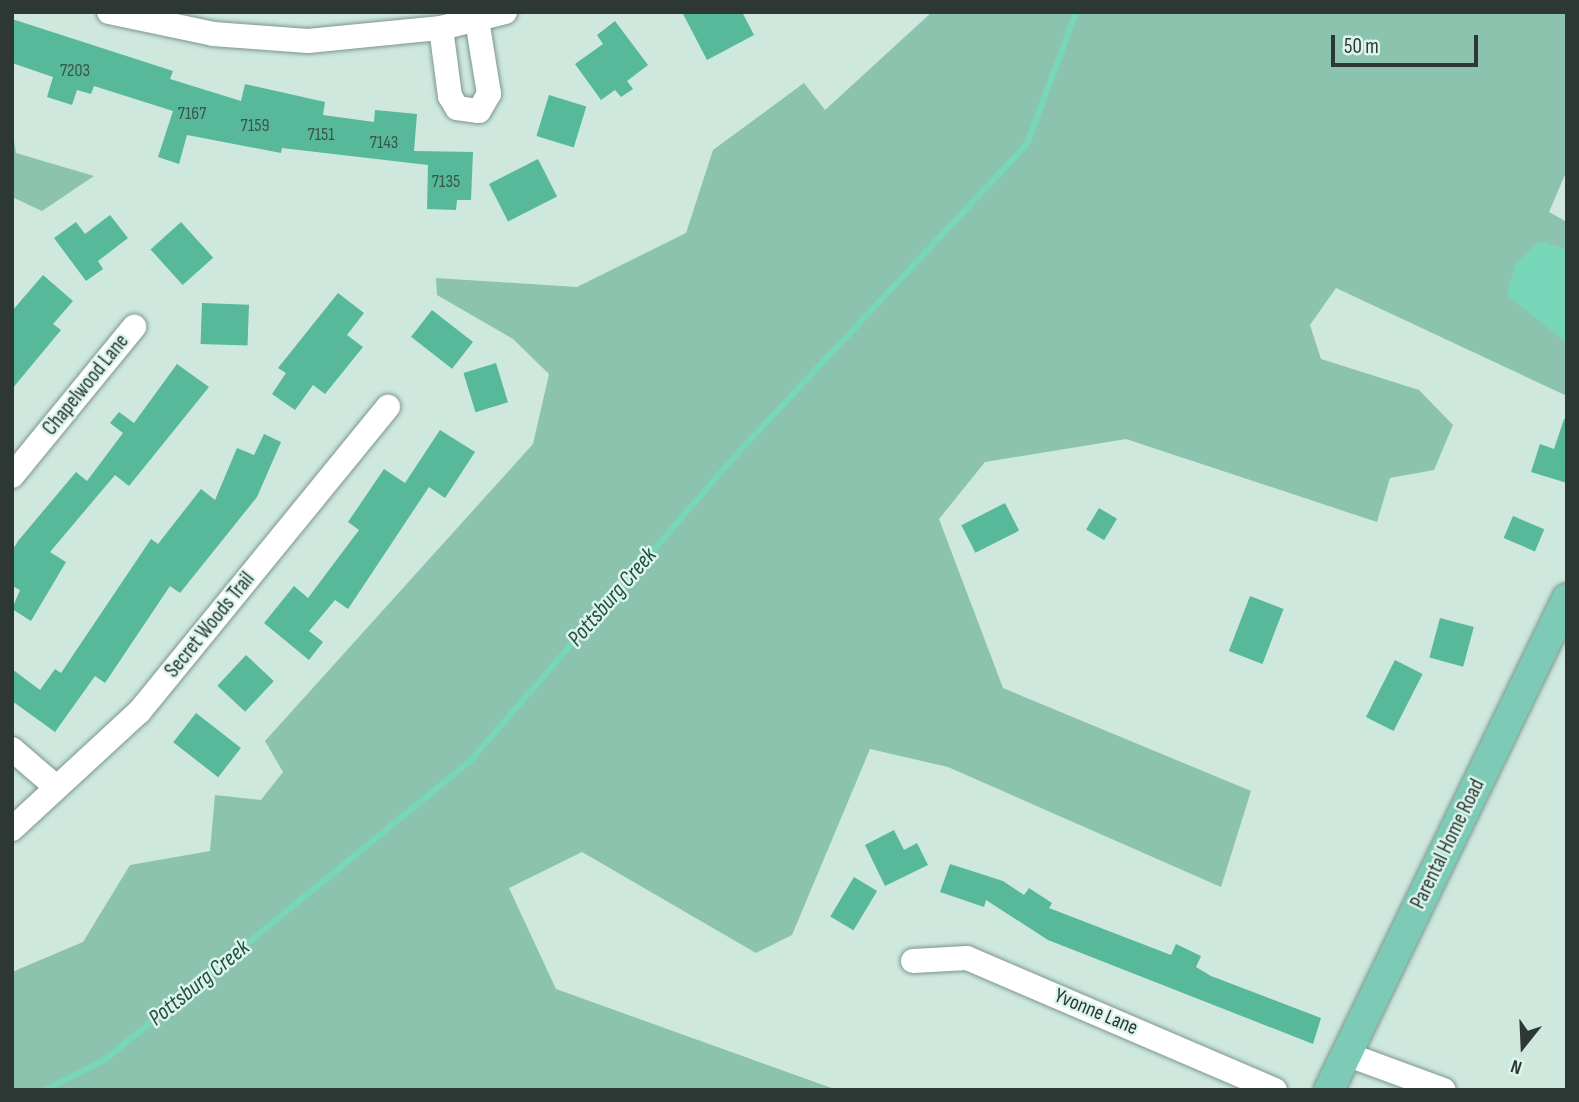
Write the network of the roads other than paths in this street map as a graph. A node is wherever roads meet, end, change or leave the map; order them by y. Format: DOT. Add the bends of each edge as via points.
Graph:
graph roads {
  1 [pos="108,12"];
  2 [pos="505,12"];
  3 [pos="477,20"];
  4 [pos="442,28"];
  5 [pos="134,327"];
  6 [pos="387,407"];
  7 [pos="12,476"];
  8 [pos="1567,599"];
  9 [pos="12,748"];
  10 [pos="56,787"];
  11 [pos="12,829"];
  12 [pos="913,961"];
  13 [pos="1346,1054"];
  14 [pos="1275,1090"];
  15 [pos="1329,1090"];
  16 [pos="1444,1090"];
  1 -- 4 [label="street" via="213,34 308,41"];
  2 -- 3 [label="street"];
  3 -- 4 [label="street"];
  3 -- 4 [label="street" via="489,93 479,111 457,108 450,96"];
  5 -- 7 [label="street, Chapelwood Lane"];
  6 -- 10 [label="street, Secret Woods Trail" via="139,712"];
  8 -- 13 [label="main road, Parental Home Road"];
  9 -- 10 [label="street"];
  10 -- 11 [label="street, Secret Woods Trail"];
  12 -- 14 [label="street, Yvonne Lane" via="967,958"];
  13 -- 15 [label="main road, Parental Home Road"];
  13 -- 16 [label="street"];
}
